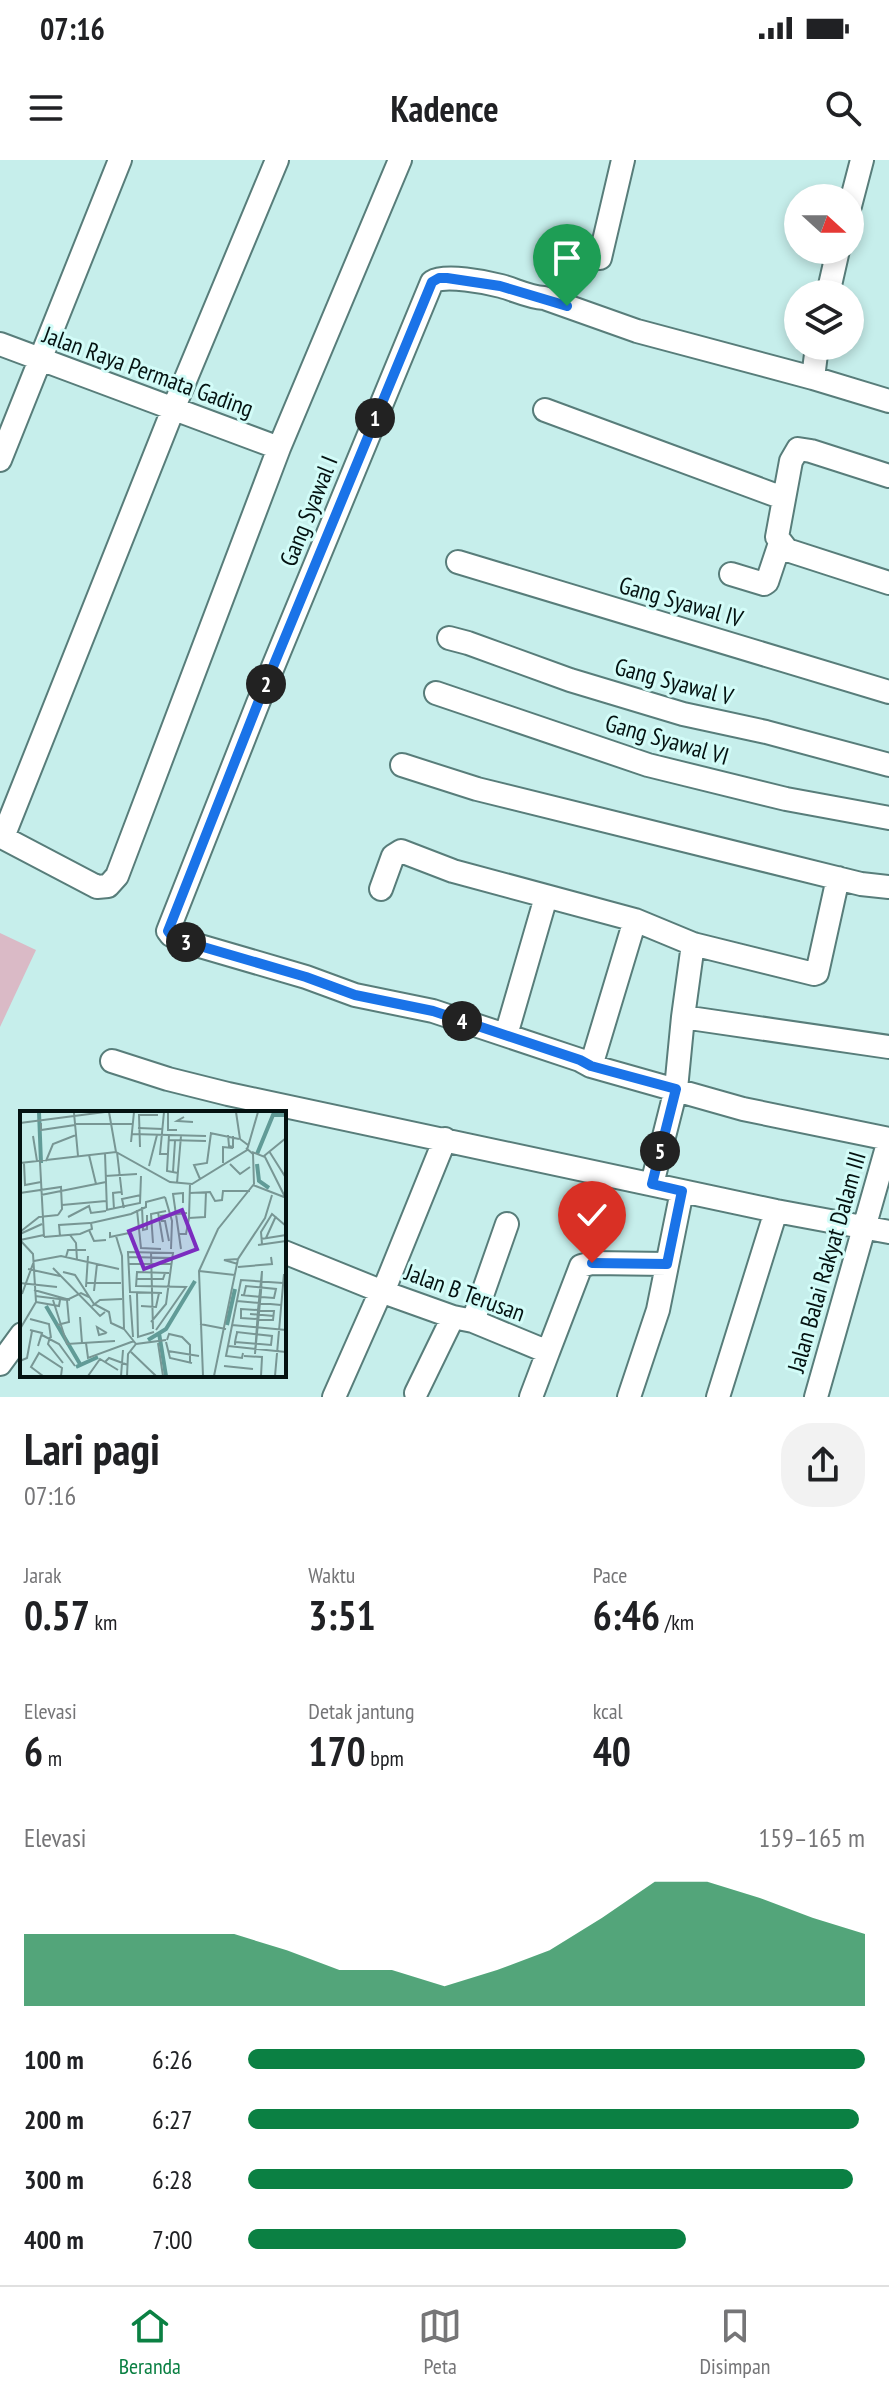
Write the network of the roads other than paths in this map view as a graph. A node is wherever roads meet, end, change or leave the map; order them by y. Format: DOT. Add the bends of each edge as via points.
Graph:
graph roads {
  1 [pos="120,160"];
  2 [pos="277,160"];
  3 [pos="400,160"];
  4 [pos="623,160"];
  5 [pos="862,160"];
  6 [pos="856,184"];
  7 [pos="600,258"];
  8 [pos="0,344"];
  9 [pos="39,359"];
  10 [pos="815,360"];
  11 [pos="813,378"];
  12 [pos="889,401"];
  13 [pos="174,407"];
  14 [pos="545,410"];
  15 [pos="279,448"];
  16 [pos="0,460"];
  17 [pos="889,476"];
  18 [pos="783,498"];
  19 [pos="779,540"];
  20 [pos="458,562"];
  21 [pos="731,574"];
  22 [pos="889,583"];
  23 [pos="449,638"];
  24 [pos="889,692"];
  25 [pos="436,693"];
  26 [pos="402,765"];
  27 [pos="889,765"];
  28 [pos="889,818"];
  29 [pos="2,836"];
  30 [pos="838,878"];
  31 [pos="889,887"];
  32 [pos="381,889"];
  33 [pos="546,897"];
  34 [pos="635,920"];
  35 [pos="693,944"];
  36 [pos="683,1017"];
  37 [pos="506,1035"];
  38 [pos="889,1047"];
  39 [pos="112,1061"];
  40 [pos="591,1066"];
  41 [pos="676,1089"];
  42 [pos="226,1103"];
  43 [pos="275,1111"];
  44 [pos="286,1113"];
  45 [pos="445,1139"];
  46 [pos="889,1140"];
  47 [pos="652,1184"];
  48 [pos="682,1191"];
  49 [pos="776,1211"];
  50 [pos="507,1224"];
  51 [pos="865,1227"];
  52 [pos="889,1232"];
  53 [pos="286,1253"];
  54 [pos="667,1264"];
  55 [pos="382,1291"];
  56 [pos="463,1319"];
  57 [pos="20,1337"];
  58 [pos="548,1352"];
  59 [pos="0,1364"];
  60 [pos="416,1393"];
  61 [pos="334,1397"];
  62 [pos="531,1397"];
  63 [pos="629,1397"];
  64 [pos="718,1397"];
  65 [pos="816,1397"];
  1 -- 9 [label="street"];
  2 -- 13 [label="street"];
  3 -- 15 [label="street"];
  4 -- 7 [label="street"];
  5 -- 6 [label="street"];
  8 -- 9 [label="street, Jalan Raya Permata Gading"];
  9 -- 13 [label="street, Jalan Raya Permata Gading"];
  9 -- 16 [label="street"];
  10 -- 11 [label="street"];
  11 -- 12 [label="street, Gang Syawal I"];
  11 -- 37 [label="street, Gang Syawal I" via="637,331 500,286 447,278 432,282 168,931 193,944 355,995 433,1011"];
  13 -- 15 [label="street, Jalan Raya Permata Gading"];
  13 -- 29 [label="street"];
  14 -- 18 [label="street"];
  15 -- 29 [label="street" via="117,876 108,886 97,887"];
  17 -- 18 [label="street" via="798,449"];
  18 -- 19 [label="street"];
  19 -- 21 [label="street" via="767,582"];
  19 -- 22 [label="street" via="787,550"];
  20 -- 24 [label="street, Gang Syawal IV"];
  23 -- 27 [label="street, Gang Syawal V" via="683,714"];
  25 -- 28 [label="street, Gang Syawal VI" via="648,765"];
  26 -- 30 [label="street" via="477,789"];
  30 -- 31 [label="street"];
  30 -- 35 [label="street" via="817,973"];
  32 -- 33 [label="street" via="393,856 401,851"];
  33 -- 34 [label="street"];
  33 -- 37 [label="street"];
  34 -- 35 [label="street"];
  34 -- 40 [label="street"];
  35 -- 36 [label="street"];
  36 -- 38 [label="street"];
  36 -- 41 [label="street"];
  37 -- 40 [label="street"];
  39 -- 42 [label="street"];
  40 -- 41 [label="street"];
  41 -- 46 [label="street"];
  41 -- 47 [label="street"];
  42 -- 43 [label="street"];
  44 -- 45 [label="street"];
  45 -- 47 [label="street"];
  45 -- 55 [label="street, Jalan B Terusan"];
  46 -- 51 [label="street, Jalan Balai Rakyat Dalam III"];
  47 -- 48 [label="street"];
  48 -- 49 [label="street"];
  48 -- 54 [label="street"];
  49 -- 51 [label="street"];
  49 -- 64 [label="street"];
  50 -- 56 [label="street"];
  51 -- 52 [label="street"];
  51 -- 65 [label="street, Jalan Balai Rakyat Dalam III"];
  53 -- 55 [label="street"];
  54 -- 58 [label="street" via="581,1266"];
  54 -- 63 [label="street"];
  55 -- 56 [label="street, Jalan B Terusan"];
  55 -- 61 [label="street"];
  56 -- 58 [label="street, Jalan B Terusan"];
  56 -- 60 [label="street"];
  57 -- 59 [label="street"];
  58 -- 62 [label="street"];
}
